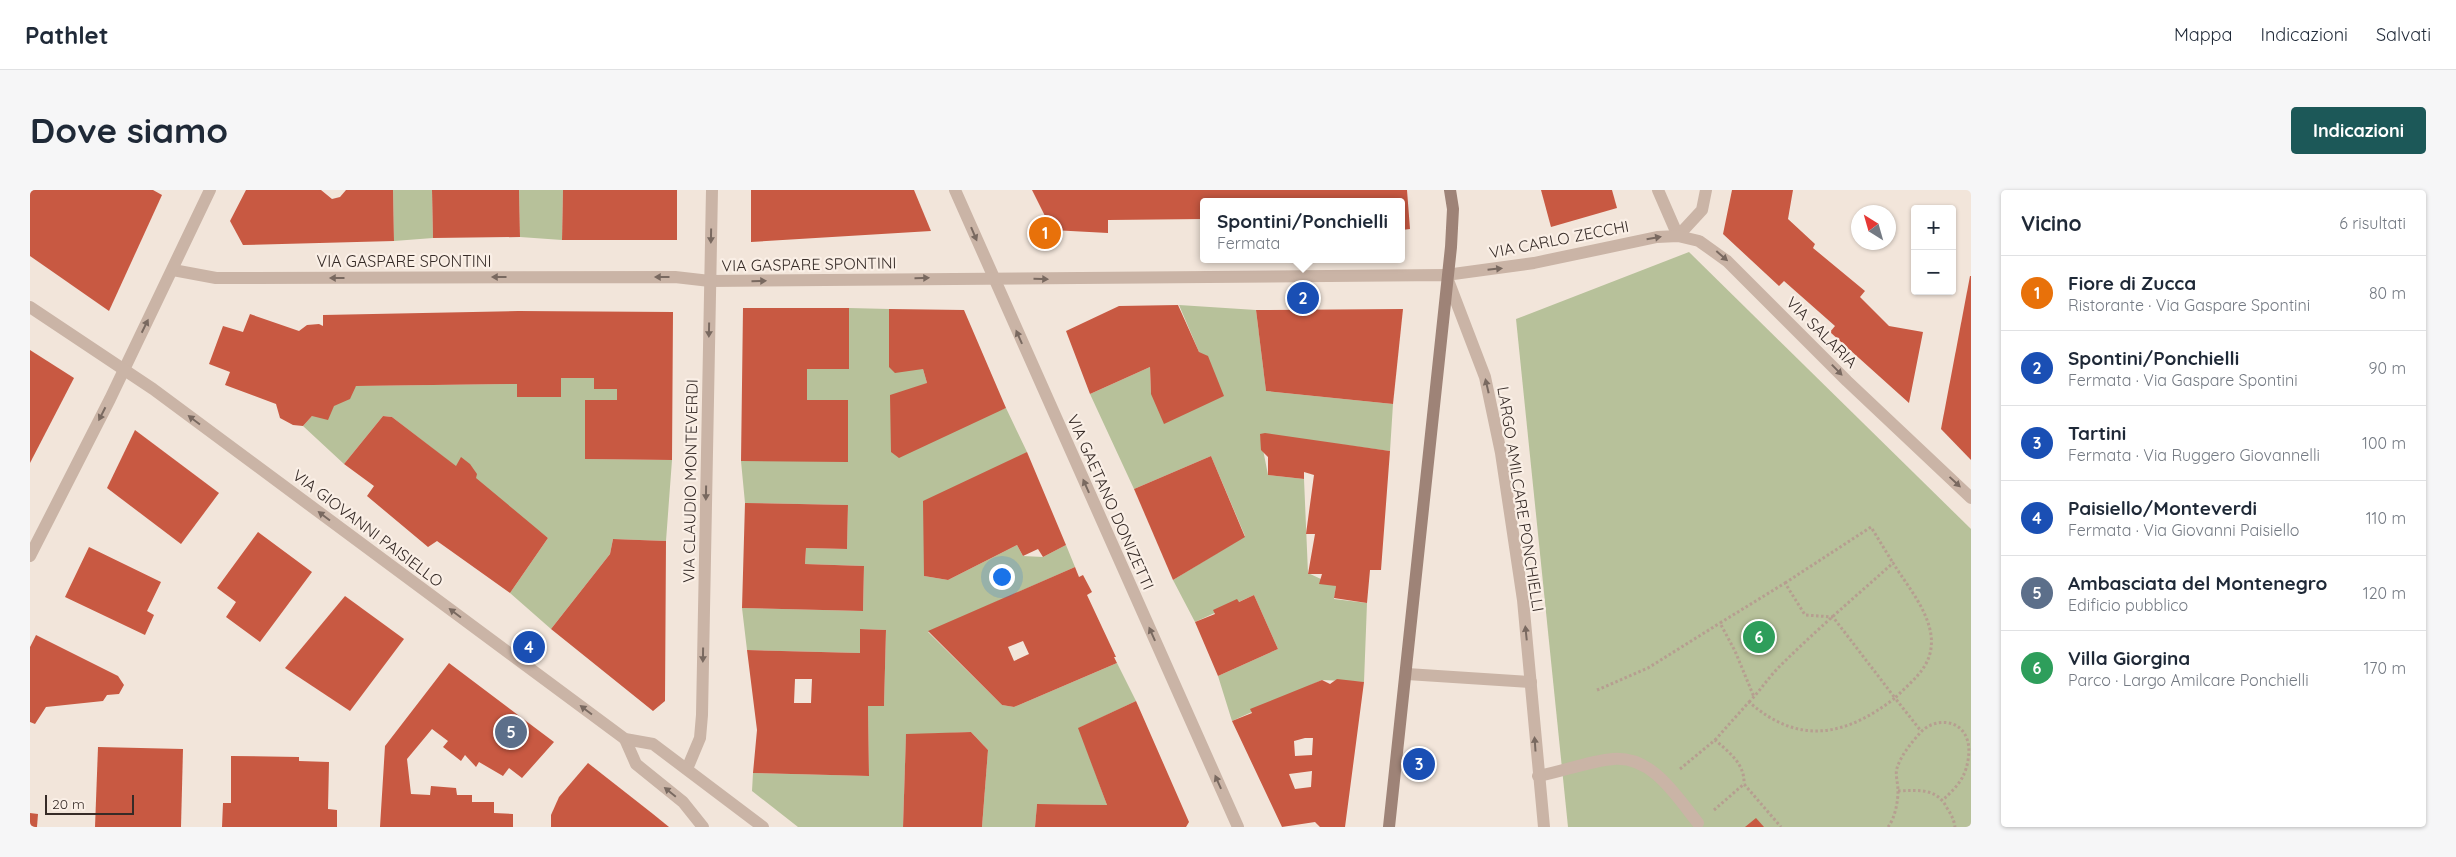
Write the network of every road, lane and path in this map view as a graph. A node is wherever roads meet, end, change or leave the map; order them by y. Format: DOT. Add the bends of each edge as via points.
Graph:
graph roads {
  1 [pos="210,190"];
  2 [pos="712,190"];
  3 [pos="955,190"];
  4 [pos="1450,190"];
  5 [pos="1658,190"];
  6 [pos="1706,190"];
  7 [pos="1678,236"];
  8 [pos="173,270"];
  9 [pos="1446,274"];
  10 [pos="993,277"];
  11 [pos="710,281"];
  12 [pos="30,307"];
  13 [pos="124,370"];
  14 [pos="1971,498"];
  15 [pos="30,556"];
  16 [pos="1893,563"];
  17 [pos="1785,582"];
  18 [pos="1832,617"];
  19 [pos="1720,623"];
  20 [pos="1406,674"];
  21 [pos="1531,682"];
  22 [pos="1598,690"];
  23 [pos="1754,697"];
  24 [pos="1896,698"];
  25 [pos="1749,702"];
  26 [pos="1922,731"];
  27 [pos="625,739"];
  28 [pos="1715,740"];
  29 [pos="687,769"];
  30 [pos="1538,776"];
  31 [pos="1664,782"];
  32 [pos="1744,784"];
  33 [pos="1898,791"];
  34 [pos="1943,800"];
  35 [pos="1698,823"];
  36 [pos="703,827"];
  37 [pos="763,827"];
  38 [pos="1238,827"];
  39 [pos="1389,827"];
  40 [pos="1544,827"];
  41 [pos="1781,827"];
  42 [pos="1888,827"];
  43 [pos="1955,827"];
  1 -- 8 [label="street"];
  2 -- 11 [label="street, VIA CLAUDIO MONTEVERDI, one-way"];
  3 -- 10 [label="street, VIA GAETANO DONIZETTI, one-way"];
  4 -- 9 [label="main road" via="1452,228"];
  5 -- 7 [label="street"];
  6 -- 7 [label="street" via="1702,210"];
  9 -- 7 [label="street, VIA CARLO ZECCHI, one-way" via="1534,263 1657,237"];
  7 -- 14 [label="street, VIA SALARIA, one-way" via="1699,241 1718,252"];
  11 -- 8 [label="street, VIA GASPARE SPONTINI, one-way" via="675,277 216,278"];
  13 -- 8 [label="street, one-way"];
  10 -- 9 [label="street, VIA GASPARE SPONTINI, one-way" via="1062,280"];
  9 -- 20 [label="main road"];
  21 -- 9 [label="street, LARGO AMILCARE PONCHIELLI, one-way" via="1523,600 1491,405 1478,355"];
  11 -- 10 [label="street, VIA GASPARE SPONTINI, one-way"];
  38 -- 10 [label="street, VIA GAETANO DONIZETTI, one-way"];
  11 -- 29 [label="street, VIA CLAUDIO MONTEVERDI, one-way" via="702,726"];
  12 -- 13 [label="street, VIA GIOVANNI PAISIELLO"];
  13 -- 15 [label="street, one-way"];
  27 -- 13 [label="street, VIA GIOVANNI PAISIELLO, one-way"];
  16 -- 17 [label="path" via="1871,527"];
  16 -- 18 [label="path"];
  16 -- 24 [label="path" via="1930,627 1932,647 1925,666"];
  17 -- 18 [label="path" via="1805,615"];
  17 -- 19 [label="path"];
  18 -- 23 [label="path" via="1778,668"];
  18 -- 24 [label="path"];
  19 -- 22 [label="path" via="1648,668"];
  19 -- 23 [label="path"];
  20 -- 21 [label="street"];
  20 -- 39 [label="main road"];
  30 -- 21 [label="street, LARGO AMILCARE PONCHIELLI, one-way"];
  23 -- 25 [label="path"];
  24 -- 25 [label="path" via="1872,716 1818,731 1799,731 1781,725"];
  24 -- 26 [label="path"];
  25 -- 28 [label="path"];
  26 -- 33 [label="path" via="1896,769"];
  26 -- 34 [label="path" via="1933,722 1946,721 1960,729 1967,738 1964,776"];
  27 -- 29 [label="street, VIA GIOVANNI PAISIELLO" via="653,744"];
  36 -- 27 [label="street, one-way" via="683,802 636,764"];
  28 -- 31 [label="path"];
  28 -- 32 [label="path" via="1738,762 1745,773"];
  29 -- 37 [label="street, VIA GIOVANNI PAISIELLO"];
  30 -- 31 [label="street" via="1612,759 1643,765"];
  30 -- 40 [label="street, LARGO AMILCARE PONCHIELLI"];
  31 -- 35 [label="street"];
  32 -- 35 [label="path"];
  32 -- 41 [label="path"];
  33 -- 34 [label="path" via="1936,793"];
  33 -- 42 [label="path" via="1893,820"];
  34 -- 43 [label="path"];
}
